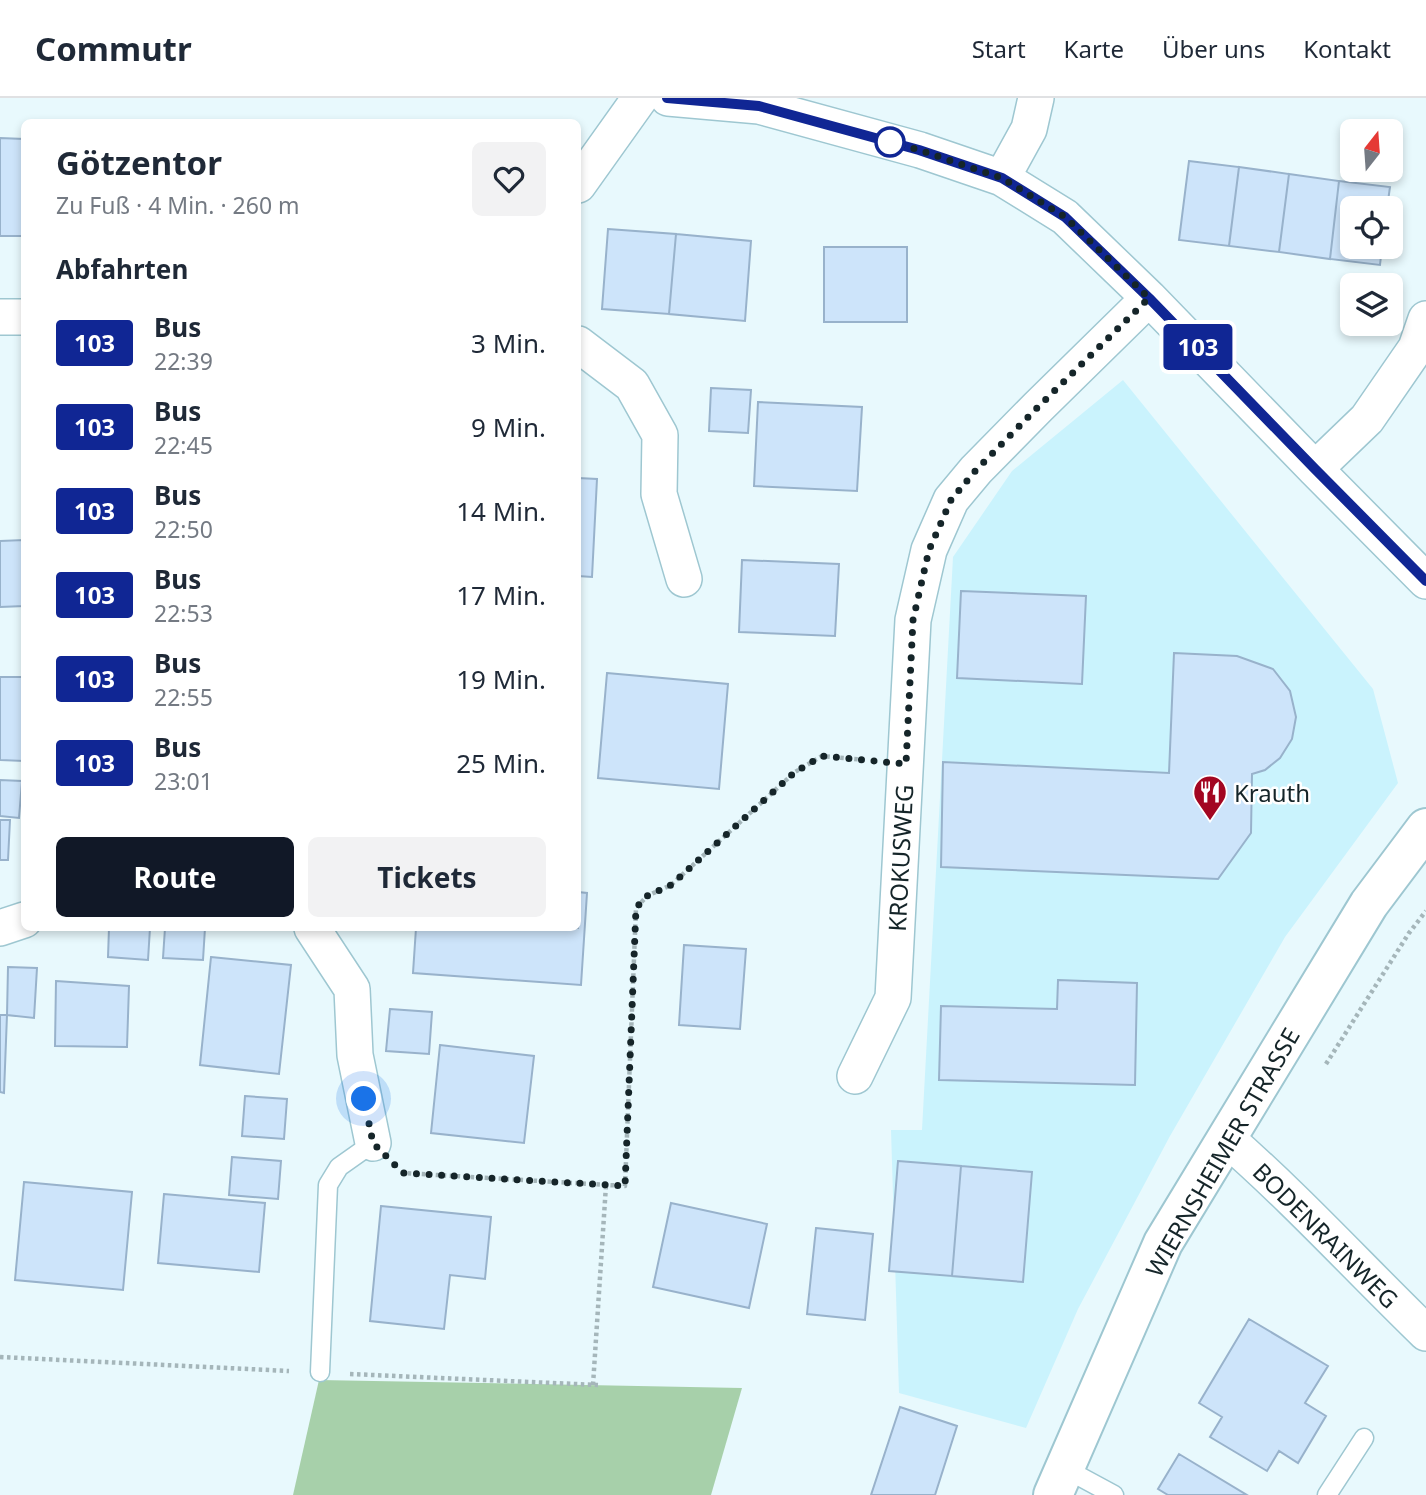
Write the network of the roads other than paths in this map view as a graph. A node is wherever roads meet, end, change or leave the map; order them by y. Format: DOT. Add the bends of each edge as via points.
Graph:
graph roads {
  1 [pos="640,98"];
  2 [pos="667,98"];
  3 [pos="1036,98"];
  4 [pos="1002,178"];
  5 [pos="581,181"];
  6 [pos="1149,298"];
  7 [pos="0,317"];
  8 [pos="21,317"];
  9 [pos="1426,319"];
  10 [pos="581,346"];
  11 [pos="1315,469"];
  12 [pos="684,579"];
  13 [pos="1426,581"];
  14 [pos="1426,828"];
  15 [pos="21,921"];
  16 [pos="0,928"];
  17 [pos="314,931"];
  18 [pos="855,1076"];
  19 [pos="1226,1138"];
  20 [pos="373,1143"];
  21 [pos="1426,1333"];
  22 [pos="320,1372"];
  23 [pos="1364,1438"];
  24 [pos="1059,1482"];
  25 [pos="1114,1495"];
  26 [pos="1327,1495"];
  1 -- 5 [label="street"];
  2 -- 4 [label="street" via="759,106"];
  3 -- 4 [label="street" via="1029,129"];
  4 -- 6 [label="street" via="1065,217"];
  6 -- 11 [label="street"];
  6 -- 18 [label="street, KROKUSWEG" via="976,470 951,500 929,550 913,620 893,998"];
  7 -- 8 [label="street"];
  9 -- 11 [label="street" via="1416,348 1367,419"];
  10 -- 12 [label="street" via="632,385 660,435 659,494"];
  11 -- 13 [label="street"];
  14 -- 19 [label="main road, WIERNSHEIMER STRASSE" via="1369,904"];
  15 -- 16 [label="street"];
  17 -- 20 [label="street" via="352,989 355,1055"];
  19 -- 21 [label="street, BODENRAINWEG"];
  19 -- 24 [label="main road, WIERNSHEIMER STRASSE" via="1163,1243"];
  20 -- 22 [label="lane" via="339,1167 328,1185"];
  23 -- 26 [label="lane"];
  24 -- 25 [label="lane" via="1090,1480"];
}
